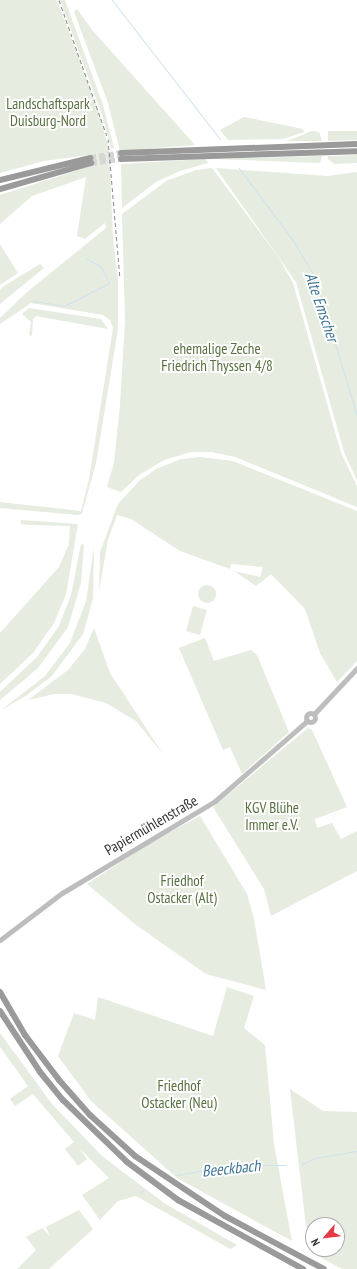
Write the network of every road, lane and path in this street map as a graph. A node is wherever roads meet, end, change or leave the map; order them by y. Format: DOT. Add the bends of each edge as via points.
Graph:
graph roads {
  1 [pos="357,144"];
  2 [pos="357,151"];
  3 [pos="0,179"];
  4 [pos="0,190"];
  5 [pos="357,668"];
  6 [pos="0,940"];
  7 [pos="0,992"];
  8 [pos="0,1011"];
  9 [pos="303,1269"];
  10 [pos="324,1269"];
  1 -- 2 [label="highway" via="121,156"];
  3 -- 4 [label="highway" via="91,160 17,182"];
  5 -- 6 [label="main road, Papiermühlenstraße" via="314,714 308,714 307,720 220,797 62,893"];
  7 -- 10 [label="highway" via="25,1034 59,1080 90,1115 135,1156 225,1216"];
  8 -- 9 [label="highway" via="36,1067 63,1100 126,1162 178,1200"];
}
